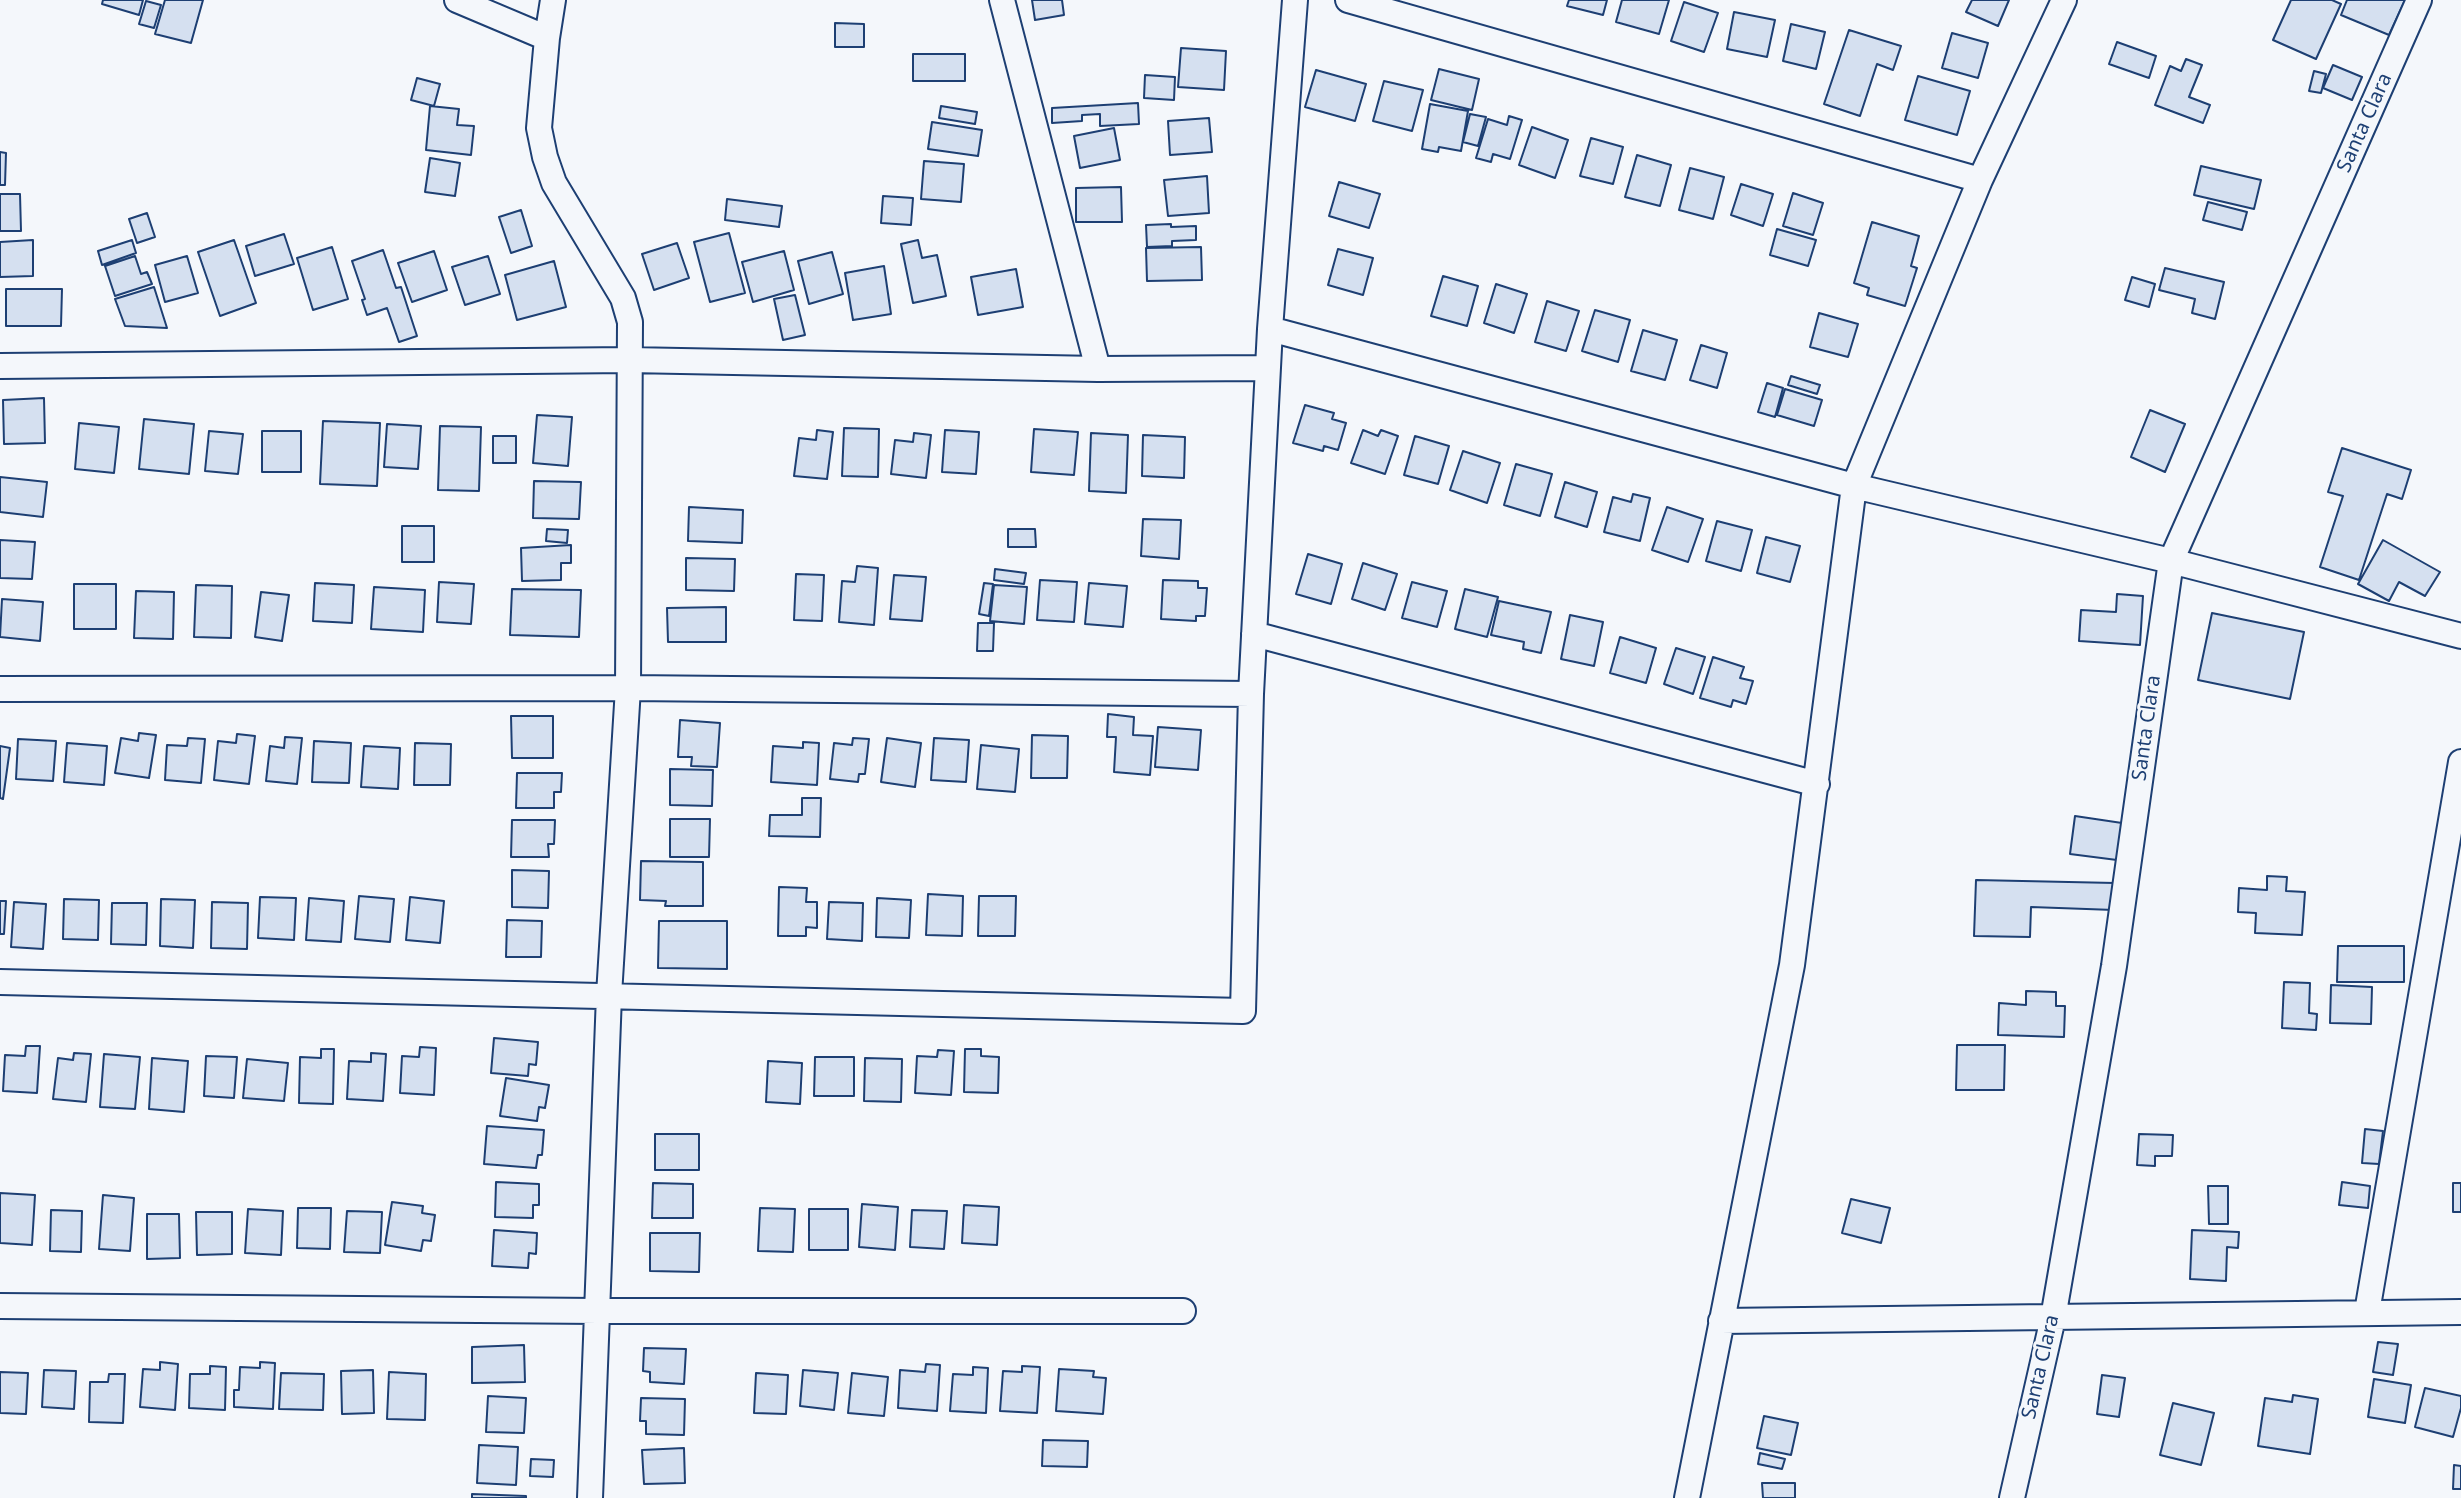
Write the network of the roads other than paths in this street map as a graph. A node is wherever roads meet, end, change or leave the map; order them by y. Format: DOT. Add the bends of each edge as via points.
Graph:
graph roads {
  1 [pos="457,0"];
  2 [pos="553,0"];
  3 [pos="1002,0"];
  4 [pos="1295,0"];
  5 [pos="1348,0"];
  6 [pos="2064,0"];
  7 [pos="2419,0"];
  8 [pos="547,38"];
  9 [pos="1980,180"];
  10 [pos="1270,329"];
  11 [pos="629,360"];
  12 [pos="0,366"];
  13 [pos="1268,368"];
  14 [pos="1098,369"];
  15 [pos="1854,486"];
  16 [pos="2171,561"];
  17 [pos="1254,634"];
  18 [pos="2461,636"];
  19 [pos="628,688"];
  20 [pos="0,689"];
  21 [pos="1251,694"];
  22 [pos="2461,762"];
  23 [pos="1817,784"];
  24 [pos="0,982"];
  25 [pos="609,995"];
  26 [pos="0,1306"];
  27 [pos="598,1311"];
  28 [pos="1183,1311"];
  29 [pos="2367,1312"];
  30 [pos="2461,1312"];
  31 [pos="2053,1318"];
  32 [pos="1721,1321"];
  33 [pos="590,1498"];
  34 [pos="1687,1498"];
  35 [pos="2012,1498"];
  1 -- 8 [label="street"];
  2 -- 8 [label="street"];
  3 -- 14 [label="street"];
  4 -- 10 [label="street"];
  5 -- 9 [label="street"];
  6 -- 9 [label="street"];
  7 -- 16 [label="street, Santa Clara"];
  8 -- 11 [label="street" via="539,128 545,157 554,183 623,298 630,322"];
  9 -- 15 [label="street"];
  10 -- 13 [label="street"];
  10 -- 15 [label="street"];
  11 -- 12 [label="street"];
  11 -- 14 [label="street"];
  11 -- 19 [label="street"];
  13 -- 14 [label="street"];
  13 -- 17 [label="street"];
  15 -- 16 [label="street"];
  15 -- 23 [label="street"];
  16 -- 18 [label="street"];
  16 -- 31 [label="street, Santa Clara" via="2114,966"];
  17 -- 21 [label="street"];
  17 -- 23 [label="street"];
  19 -- 20 [label="street"];
  19 -- 21 [label="street"];
  19 -- 25 [label="street"];
  21 -- 25 [label="street" via="1243,1011"];
  22 -- 29 [label="street"];
  23 -- 32 [label="street" via="1792,965"];
  24 -- 25 [label="street"];
  25 -- 27 [label="street"];
  26 -- 27 [label="street"];
  27 -- 28 [label="street"];
  27 -- 33 [label="street"];
  29 -- 30 [label="street"];
  29 -- 31 [label="street"];
  31 -- 32 [label="street"];
  31 -- 35 [label="street, Santa Clara"];
  32 -- 34 [label="street"];
}
